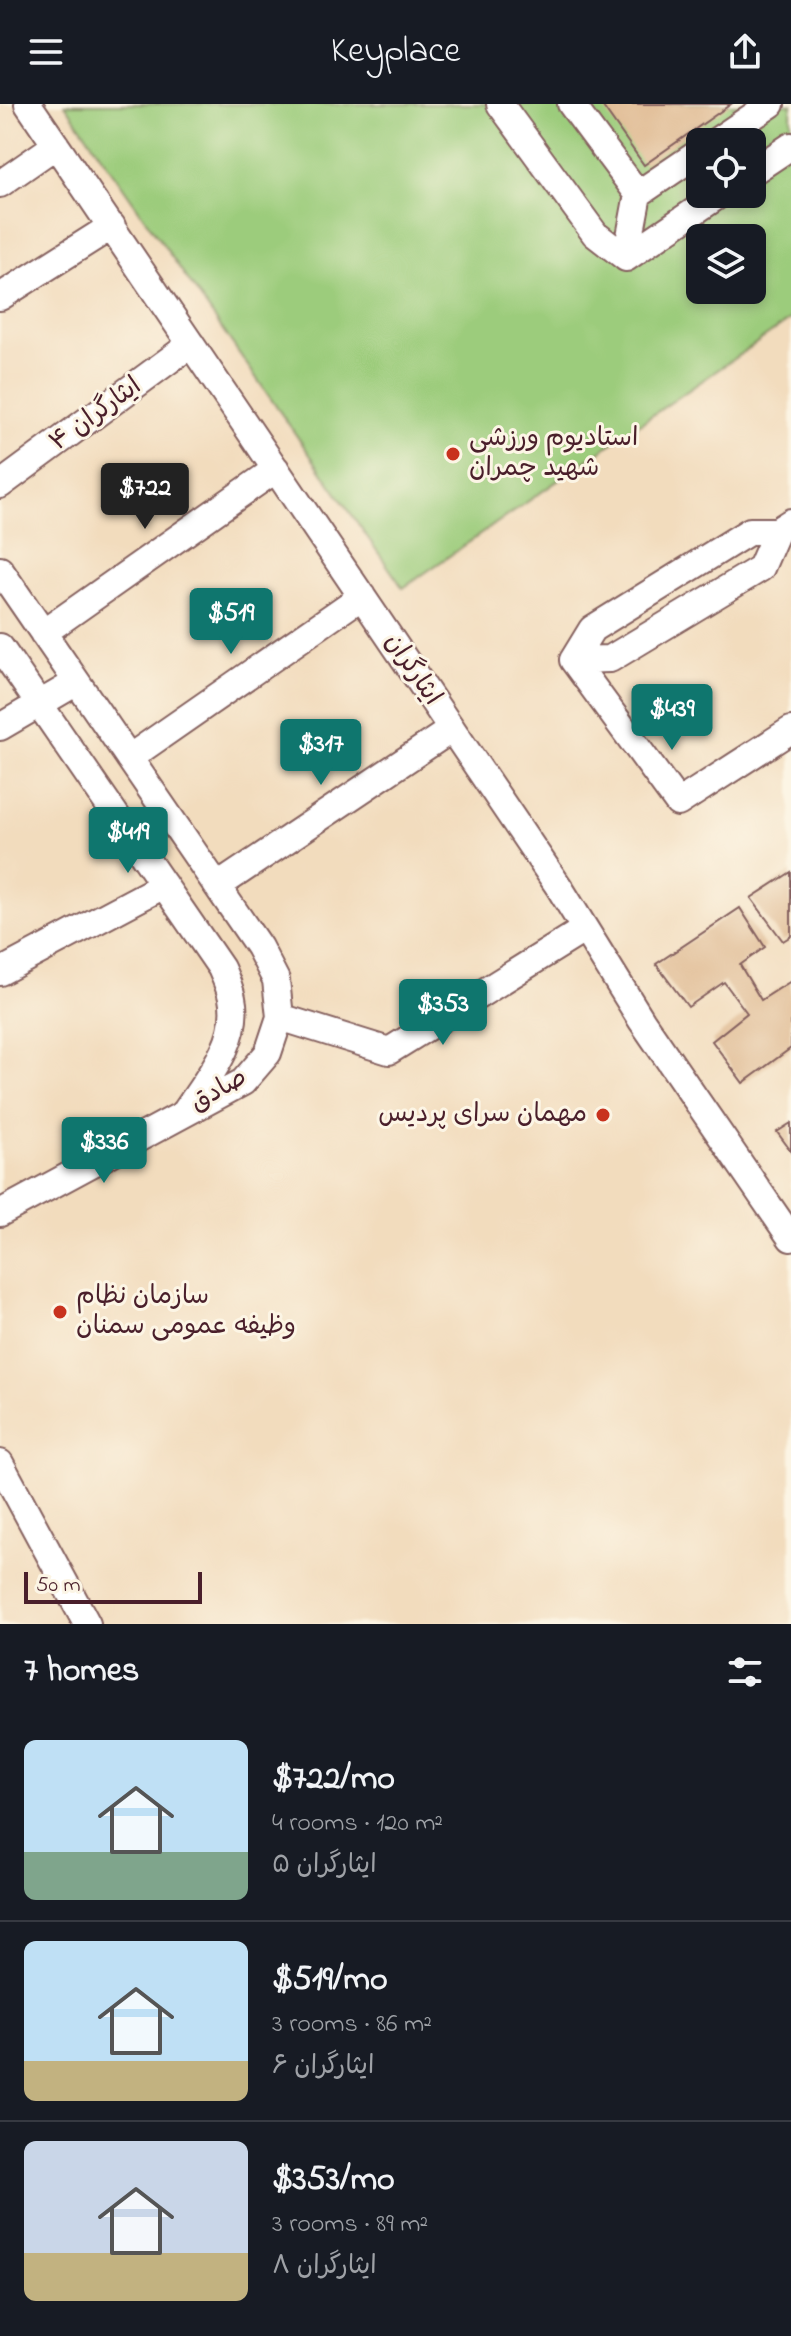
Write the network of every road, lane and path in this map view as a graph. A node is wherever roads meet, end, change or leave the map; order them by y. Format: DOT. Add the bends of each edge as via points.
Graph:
graph roads {
  1 [pos="28,104"];
  2 [pos="500,104"];
  3 [pos="571,104"];
  4 [pos="771,104"];
  5 [pos="736,128"];
  6 [pos="56,145"];
  7 [pos="791,146"];
  8 [pos="686,161"];
  9 [pos="766,163"];
  10 [pos="0,184"];
  11 [pos="638,194"];
  12 [pos="699,208"];
  13 [pos="112,226"];
  14 [pos="626,258"];
  15 [pos="0,297"];
  16 [pos="191,344"];
  17 [pos="276,469"];
  18 [pos="0,485"];
  19 [pos="784,527"];
  20 [pos="0,570"];
  21 [pos="362,596"];
  22 [pos="43,633"];
  23 [pos="0,647"];
  24 [pos="573,660"];
  25 [pos="77,682"];
  26 [pos="40,705"];
  27 [pos="0,727"];
  28 [pos="452,729"];
  29 [pos="791,730"];
  30 [pos="129,758"];
  31 [pos="164,885"];
  32 [pos="218,886"];
  33 [pos="585,929"];
  34 [pos="0,972"];
  35 [pos="280,1017"];
  36 [pos="184,1114"];
  37 [pos="0,1213"];
  38 [pos="791,1238"];
  39 [pos="0,1463"];
  40 [pos="87,1624"];
  1 -- 6 [label="street, ایثارگران"];
  2 -- 14 [label="street" via="595,234"];
  3 -- 11 [label="street"];
  4 -- 5 [label="street"];
  6 -- 10 [label="street"];
  6 -- 13 [label="street, ایثارگران"];
  7 -- 9 [label="street"];
  8 -- 11 [label="street"];
  11 -- 14 [label="street"];
  12 -- 14 [label="street"];
  13 -- 15 [label="street"];
  13 -- 16 [label="street, ایثارگران"];
  16 -- 17 [label="street, ایثارگران"];
  16 -- 18 [label="street, ایثارگران ۴"];
  17 -- 21 [label="street, ایثارگران"];
  17 -- 22 [label="street"];
  19 -- 24 [label="street" via="750,531 592,629"];
  19 -- 24 [label="street" via="761,568 610,659"];
  20 -- 22 [label="street, صادق"];
  21 -- 28 [label="street, ایثارگران"];
  21 -- 30 [label="street"];
  22 -- 25 [label="street, صادق"];
  23 -- 26 [label="street, صادق"];
  24 -- 29 [label="street" via="678,803"];
  25 -- 26 [label="street"];
  25 -- 30 [label="street, صادق"];
  26 -- 27 [label="street"];
  26 -- 31 [label="street, صادق"];
  28 -- 32 [label="street"];
  28 -- 33 [label="street, ایثارگران"];
  30 -- 32 [label="street, صادق"];
  31 -- 34 [label="street"];
  31 -- 36 [label="street, صادق" via="221,968 233,1000 231,1034"];
  32 -- 35 [label="street, صادق" via="276,980"];
  33 -- 35 [label="street" via="389,1051"];
  33 -- 38 [label="street, ایثارگران"];
  35 -- 36 [label="street, صادق" via="268,1053 243,1082"];
  36 -- 37 [label="street"];
  39 -- 40 [label="street"];
}
